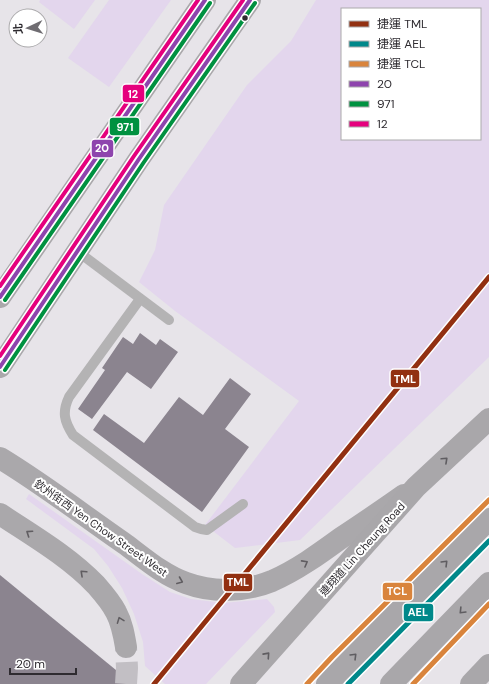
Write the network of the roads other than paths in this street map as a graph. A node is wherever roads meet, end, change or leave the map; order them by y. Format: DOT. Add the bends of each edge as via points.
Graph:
graph roads {
  1 [pos="205,0"];
  2 [pos="250,0"];
  3 [pos="77,251"];
  4 [pos="0,297"];
  5 [pos="140,299"];
  6 [pos="169,320"];
  7 [pos="0,367"];
  8 [pos="489,419"];
  9 [pos="0,458"];
  10 [pos="416,487"];
  11 [pos="243,504"];
  12 [pos="0,514"];
  13 [pos="489,519"];
  14 [pos="489,583"];
  15 [pos="126,647"];
  16 [pos="489,665"];
  17 [pos="241,684"];
  18 [pos="327,684"];
  19 [pos="391,684"];
  20 [pos="471,684"];
  1 -- 4 [label="street"];
  2 -- 3 [label="street"];
  3 -- 5 [label="lane"];
  3 -- 7 [label="street"];
  5 -- 6 [label="lane"];
  5 -- 11 [label="lane" via="69,397 65,406 68,427 73,435 195,527 207,530"];
  10 -- 8 [label="highway, 連翔道 Lin Cheung Road, one-way"];
  9 -- 10 [label="street, 欽州街西 Yen Chow Street West, one-way" via="74,507 166,574 185,583 212,589 238,589 270,582 312,559"];
  17 -- 10 [label="highway, 連翔道 Lin Cheung Road, one-way"];
  15 -- 12 [label="street, one-way" via="116,611 106,596 82,571"];
  18 -- 13 [label="highway, one-way"];
  14 -- 19 [label="highway, one-way"];
  16 -- 20 [label="highway"];
}
